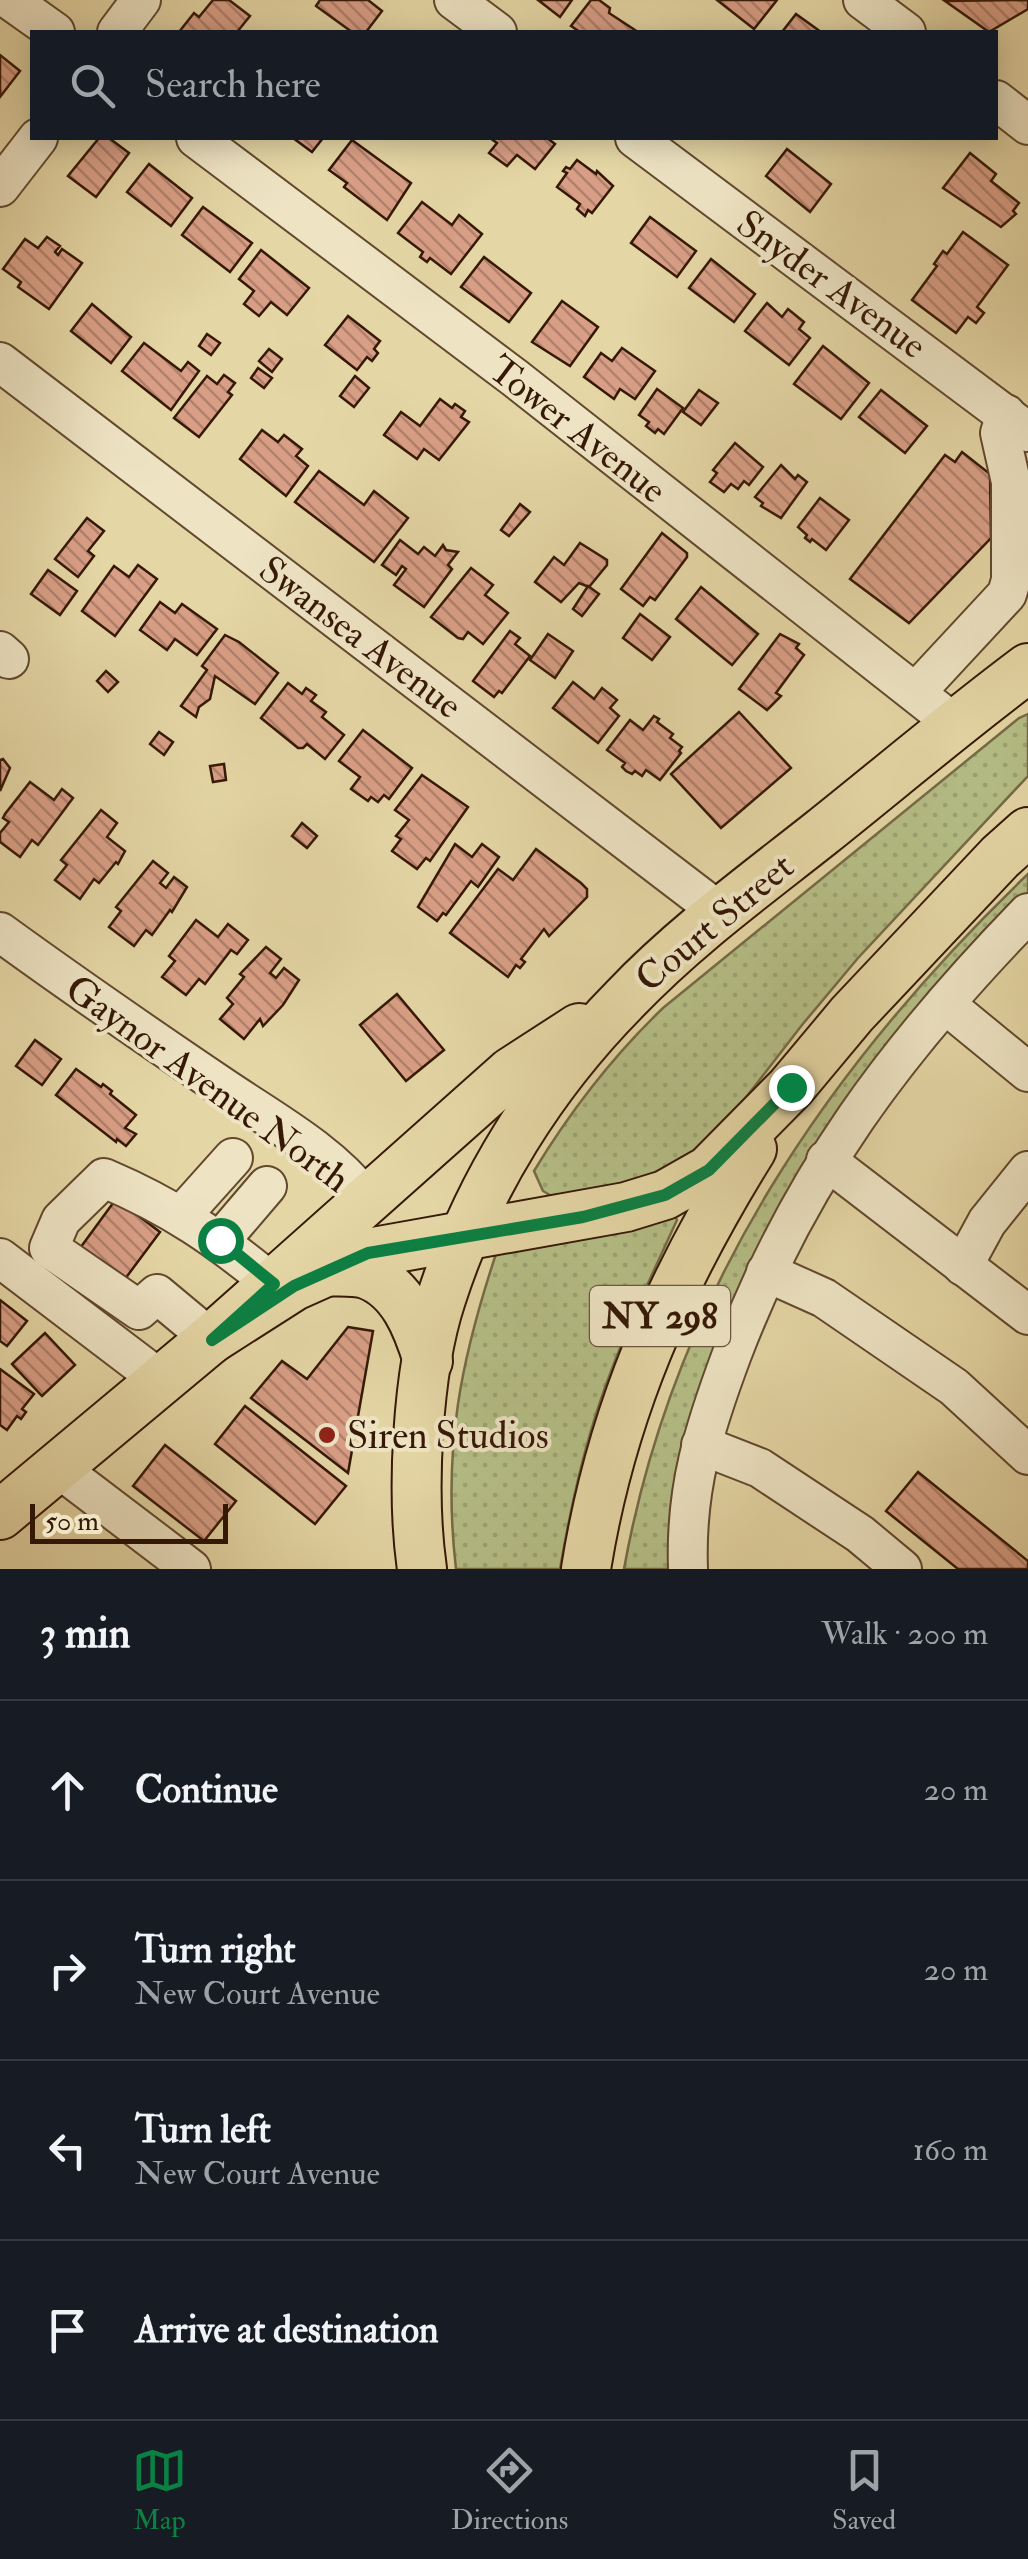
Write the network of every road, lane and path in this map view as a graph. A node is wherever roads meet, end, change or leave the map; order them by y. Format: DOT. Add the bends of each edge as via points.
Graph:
graph roads {
  1 [pos="10,0"];
  2 [pos="141,0"];
  3 [pos="454,0"];
  4 [pos="863,0"];
  5 [pos="52,30"];
  6 [pos="118,30"];
  7 [pos="494,30"];
  8 [pos="903,30"];
  9 [pos="998,102"];
  10 [pos="1028,125"];
  11 [pos="36,140"];
  12 [pos="199,140"];
  13 [pos="638,140"];
  14 [pos="0,187"];
  15 [pos="0,362"];
  16 [pos="1017,423"];
  17 [pos="1026,670"];
  18 [pos="916,692"];
  19 [pos="956,725"];
  20 [pos="1019,836"];
  21 [pos="721,913"];
  22 [pos="1028,914"];
  23 [pos="0,932"];
  24 [pos="624,999"];
  25 [pos="945,1004"];
  26 [pos="1028,1072"];
  27 [pos="791,1087"];
  28 [pos="233,1158"];
  29 [pos="826,1160"];
  30 [pos="1028,1170"];
  31 [pos="267,1186"];
  32 [pos="366,1199"];
  33 [pos="181,1216"];
  34 [pos="467,1235"];
  35 [pos="220,1240"];
  36 [pos="50,1248"];
  37 [pos="964,1266"];
  38 [pos="12,1267"];
  39 [pos="326,1271"];
  40 [pos="766,1272"];
  41 [pos="274,1284"];
  42 [pos="1028,1315"];
  43 [pos="212,1340"];
  44 [pos="428,1361"];
  45 [pos="162,1380"];
  46 [pos="701,1446"];
  47 [pos="1028,1455"];
  48 [pos="57,1467"];
  49 [pos="0,1514"];
  50 [pos="191,1569"];
  51 [pos="422,1569"];
  52 [pos="586,1569"];
  53 [pos="688,1569"];
  54 [pos="902,1569"];
  1 -- 5 [label="street"];
  2 -- 6 [label="street"];
  3 -- 7 [label="street"];
  4 -- 8 [label="street"];
  9 -- 10 [label="street"];
  11 -- 14 [label="street"];
  12 -- 18 [label="street, Tower Avenue"];
  13 -- 16 [label="street, Snyder Avenue"];
  15 -- 21 [label="street, Swansea Avenue"];
  16 -- 18 [label="street" via="1000,433 1011,482 1007,594"];
  17 -- 19 [label="main road, Court Street"];
  18 -- 19 [label="street, Tower Avenue"];
  19 -- 21 [label="main road, Court Street"];
  20 -- 27 [label="main road, NY 298"];
  21 -- 24 [label="main road, Court Street"];
  22 -- 25 [label="street"];
  23 -- 32 [label="street, Gaynor Avenue North" via="302,1141 346,1174"];
  24 -- 32 [label="main road" via="510,1072"];
  24 -- 34 [label="main road, Court Street" via="536,1102"];
  25 -- 26 [label="street"];
  25 -- 29 [label="street" via="881,1079"];
  27 -- 34 [label="main road" via="709,1170 665,1195 583,1217"];
  27 -- 52 [label="main road, NY 298" via="664,1304 621,1415"];
  28 -- 33 [label="street"];
  29 -- 37 [label="street"];
  29 -- 40 [label="street"];
  30 -- 37 [label="street" via="987,1222"];
  31 -- 35 [label="street"];
  32 -- 41 [label="main road"];
  33 -- 35 [label="street"];
  33 -- 36 [label="street" via="104,1178 61,1220"];
  34 -- 39 [label="main road" via="368,1253"];
  34 -- 44 [label="main road, Court Street" via="440,1300"];
  35 -- 41 [label="street"];
  36 -- 38 [label="street"];
  36 -- 43 [label="street" via="138,1310 157,1294"];
  37 -- 42 [label="street"];
  38 -- 45 [label="street"];
  39 -- 43 [label="main road"];
  39 -- 44 [label="main road" via="366,1274 392,1292 417,1324"];
  40 -- 46 [label="street"];
  40 -- 47 [label="street" via="824,1298 954,1387"];
  41 -- 43 [label="main road"];
  43 -- 45 [label="main road"];
  44 -- 51 [label="main road, Court Street" via="417,1485"];
  45 -- 48 [label="main road"];
  46 -- 53 [label="street" via="686,1523"];
  46 -- 54 [label="street" via="760,1468"];
  48 -- 49 [label="main road"];
  48 -- 50 [label="street"];
}
